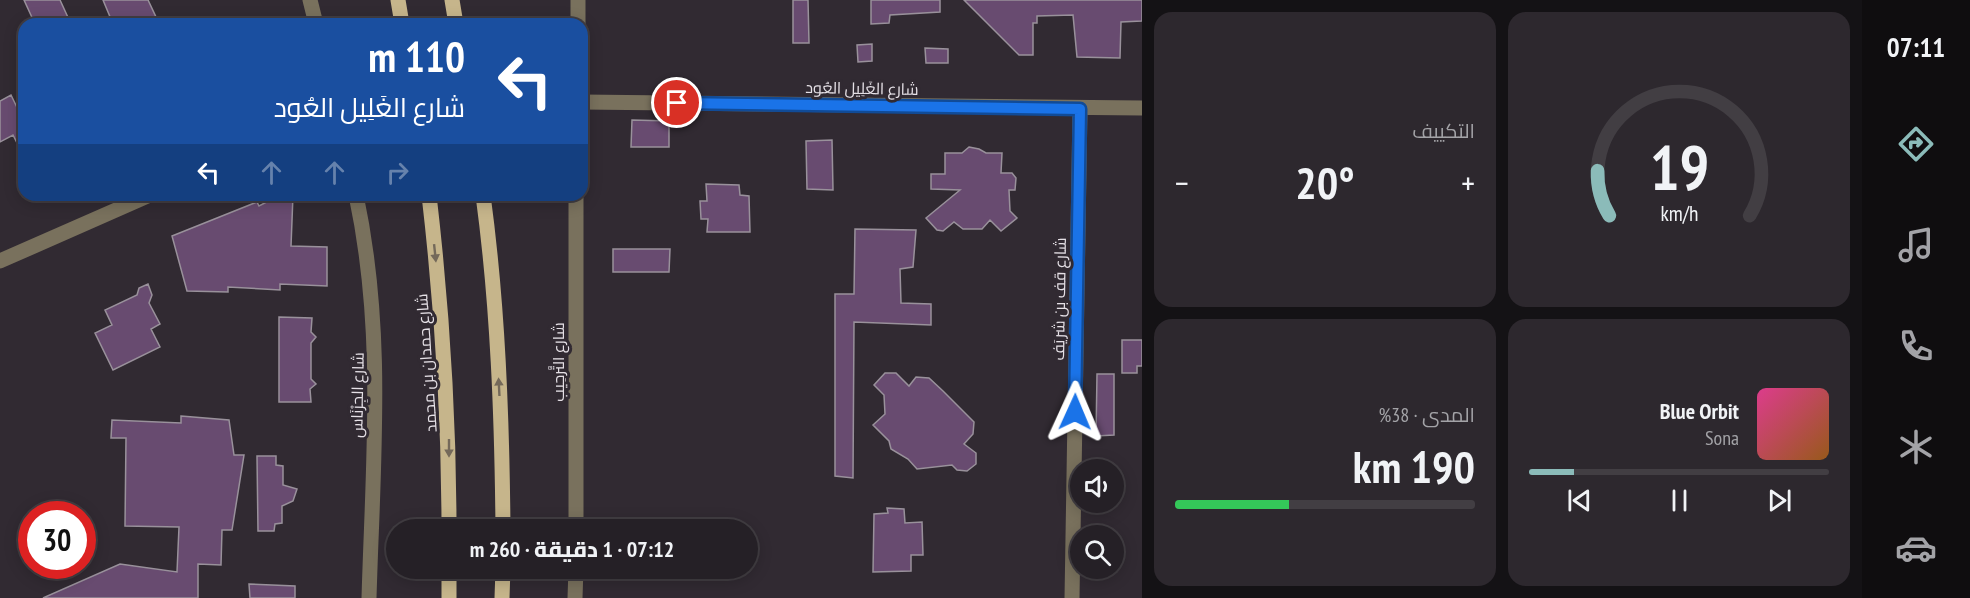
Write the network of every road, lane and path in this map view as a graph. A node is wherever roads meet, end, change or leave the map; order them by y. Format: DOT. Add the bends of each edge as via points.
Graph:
graph roads {
  1 [pos="310,0"];
  2 [pos="398,0"];
  3 [pos="452,0"];
  4 [pos="578,0"];
  5 [pos="314,18"];
  6 [pos="401,18"];
  7 [pos="455,18"];
  8 [pos="578,18"];
  9 [pos="588,102"];
  10 [pos="1142,108"];
  11 [pos="1080,109"];
  12 [pos="136,201"];
  13 [pos="357,201"];
  14 [pos="430,201"];
  15 [pos="484,201"];
  16 [pos="576,201"];
  17 [pos="0,261"];
  18 [pos="449,519"];
  19 [pos="502,519"];
  20 [pos="576,519"];
  21 [pos="449,579"];
  22 [pos="503,579"];
  23 [pos="576,579"];
  24 [pos="369,598"];
  25 [pos="449,598"];
  26 [pos="502,598"];
  27 [pos="575,598"];
  28 [pos="1072,598"];
  1 -- 5 [label="street"];
  2 -- 6 [label="main road"];
  3 -- 7 [label="main road"];
  4 -- 8 [label="street"];
  9 -- 11 [label="street, شارع الغَلِيل العُود"];
  10 -- 11 [label="street, شارع الغَلِيل العُود"];
  11 -- 28 [label="street, شارع قف بن شريَف"];
  12 -- 17 [label="street"];
  13 -- 24 [label="street, شارع الجِرْنَاس" via="369,264 375,342"];
  14 -- 18 [label="main road, شارع حمدان بن محمد, one-way" via="444,331"];
  19 -- 15 [label="main road, one-way" via="502,433"];
  16 -- 20 [label="street, شارع التَّرحِيب"];
  21 -- 25 [label="main road"];
  22 -- 26 [label="main road"];
  23 -- 27 [label="street"];
}
